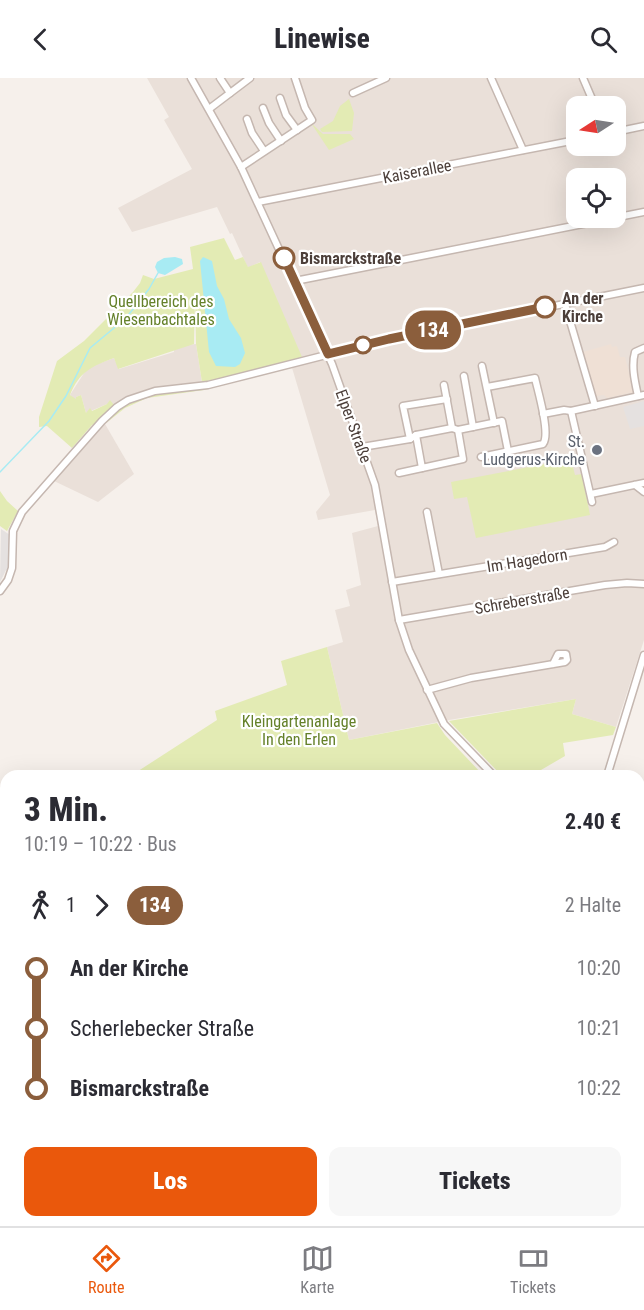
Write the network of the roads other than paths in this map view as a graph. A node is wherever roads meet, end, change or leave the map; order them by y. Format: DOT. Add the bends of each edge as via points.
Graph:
graph roads {
  1 [pos="191,78"];
  2 [pos="220,78"];
  3 [pos="295,78"];
  4 [pos="386,78"];
  5 [pos="491,78"];
  6 [pos="583,78"];
  7 [pos="248,79"];
  8 [pos="230,93"];
  9 [pos="352,93"];
  10 [pos="591,96"];
  11 [pos="280,98"];
  12 [pos="263,108"];
  13 [pos="209,109"];
  14 [pos="247,119"];
  15 [pos="644,126"];
  16 [pos="297,130"];
  17 [pos="626,130"];
  18 [pos="280,141"];
  19 [pos="566,142"];
  20 [pos="523,150"];
  21 [pos="264,152"];
  22 [pos="241,167"];
  23 [pos="258,202"];
  24 [pos="644,212"];
  25 [pos="295,281"];
  26 [pos="644,288"];
  27 [pos="565,303"];
  28 [pos="644,348"];
  29 [pos="328,354"];
  30 [pos="482,366"];
  31 [pos="464,376"];
  32 [pos="444,385"];
  33 [pos="487,387"];
  34 [pos="641,396"];
  35 [pos="447,399"];
  36 [pos="595,406"];
  37 [pos="571,411"];
  38 [pos="543,414"];
  39 [pos="494,423"];
  40 [pos="473,427"];
  41 [pos="455,429"];
  42 [pos="413,437"];
  43 [pos="362,447"];
  44 [pos="508,451"];
  45 [pos="481,457"];
  46 [pos="422,468"];
  47 [pos="399,473"];
  48 [pos="644,483"];
  49 [pos="635,485"];
  50 [pos="644,492"];
  51 [pos="427,512"];
  52 [pos="614,542"];
  53 [pos="439,574"];
  54 [pos="392,582"];
  55 [pos="644,584"];
  56 [pos="0,591"];
  57 [pos="399,620"];
  58 [pos="644,655"];
  59 [pos="553,664"];
  60 [pos="427,690"];
  61 [pos="488,770"];
  62 [pos="609,770"];
  1 -- 13 [label="street, Elper Straße"];
  2 -- 8 [label="street"];
  3 -- 16 [label="street" via="312,120"];
  4 -- 9 [label="street"];
  5 -- 20 [label="street"];
  6 -- 10 [label="street"];
  7 -- 8 [label="street"];
  8 -- 13 [label="street"];
  11 -- 16 [label="street"];
  12 -- 18 [label="street"];
  13 -- 22 [label="street, Elper Straße"];
  14 -- 21 [label="street"];
  15 -- 17 [label="street"];
  16 -- 18 [label="street"];
  18 -- 21 [label="street"];
  19 -- 20 [label="street, Kaiserallee"];
  20 -- 23 [label="street, Kaiserallee"];
  21 -- 22 [label="street"];
  22 -- 23 [label="street, Elper Straße"];
  23 -- 25 [label="street, Elper Straße"];
  24 -- 25 [label="street"];
  25 -- 29 [label="street, Elper Straße"];
  26 -- 27 [label="street"];
  27 -- 29 [label="street"];
  27 -- 36 [label="street"];
  28 -- 34 [label="street" via="633,357 634,377"];
  29 -- 43 [label="street, Elper Straße"];
  29 -- 56 [label="street" via="208,385 147,393 117,407 22,512 13,531 12,568"];
  30 -- 33 [label="street"];
  31 -- 40 [label="street"];
  32 -- 35 [label="street"];
  33 -- 38 [label="street" via="535,378"];
  33 -- 39 [label="street"];
  34 -- 36 [label="street"];
  35 -- 41 [label="street"];
  35 -- 42 [label="street" via="403,406"];
  36 -- 37 [label="street"];
  37 -- 38 [label="street"];
  37 -- 49 [label="street" via="592,498"];
  38 -- 44 [label="street" via="545,443"];
  39 -- 40 [label="street"];
  39 -- 44 [label="street" via="502,421"];
  40 -- 41 [label="street"];
  41 -- 42 [label="street"];
  41 -- 46 [label="street" via="464,459"];
  42 -- 43 [label="street"];
  42 -- 46 [label="street"];
  43 -- 54 [label="street, Elper Straße" via="375,484"];
  44 -- 45 [label="street"];
  46 -- 47 [label="street"];
  48 -- 49 [label="street"];
  49 -- 50 [label="street"];
  51 -- 53 [label="street"];
  52 -- 53 [label="street, Im Hagedorn" via="605,547"];
  53 -- 54 [label="street, Im Hagedorn"];
  54 -- 57 [label="street, Elper Straße"];
  55 -- 57 [label="street, Schreberstraße" via="605,585"];
  57 -- 60 [label="street, Elper Straße"];
  58 -- 62 [label="street"];
  59 -- 60 [label="street"];
  60 -- 61 [label="street, Elper Straße" via="444,724"];
}
